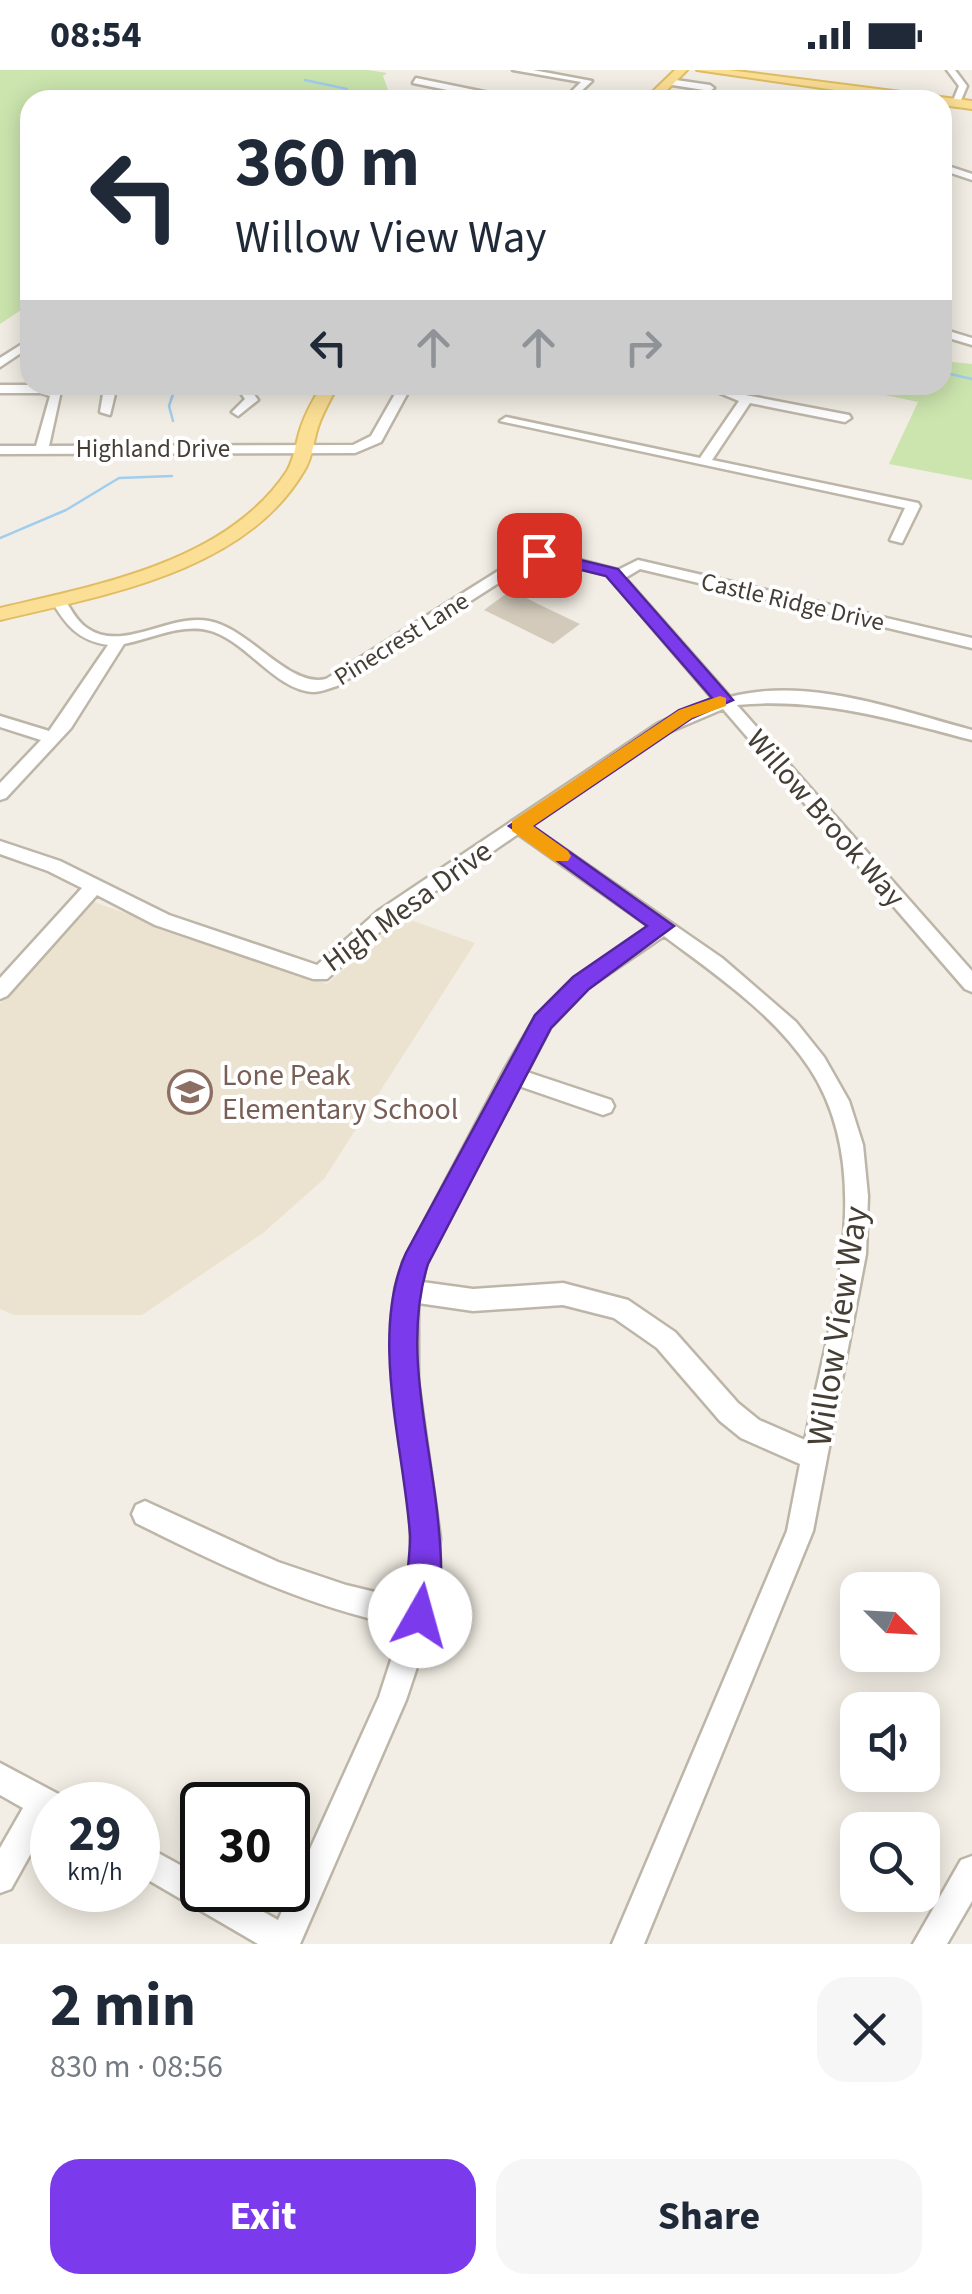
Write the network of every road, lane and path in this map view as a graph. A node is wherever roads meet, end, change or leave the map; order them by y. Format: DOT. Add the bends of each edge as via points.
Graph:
graph roads {
  1 [pos="431,70"];
  2 [pos="517,70"];
  3 [pos="681,70"];
  4 [pos="702,70"];
  5 [pos="951,70"];
  6 [pos="669,82"];
  7 [pos="967,82"];
  8 [pos="710,88"];
  9 [pos="460,90"];
  10 [pos="578,90"];
  11 [pos="661,90"];
  12 [pos="855,90"];
  13 [pos="57,395"];
  14 [pos="109,395"];
  15 [pos="248,395"];
  16 [pos="325,395"];
  17 [pos="400,395"];
  18 [pos="735,395"];
  19 [pos="747,399"];
  20 [pos="106,412"];
  21 [pos="238,412"];
  22 [pos="846,418"];
  23 [pos="506,420"];
  24 [pos="42,449"];
  25 [pos="306,449"];
  26 [pos="0,450"];
  27 [pos="704,462"];
  28 [pos="897,540"];
  29 [pos="617,577"];
  30 [pos="58,600"];
  31 [pos="0,614"];
  32 [pos="119,639"];
  33 [pos="972,643"];
  34 [pos="724,700"];
  35 [pos="0,721"];
  36 [pos="972,736"];
  37 [pos="54,738"];
  38 [pos="0,794"];
  39 [pos="519,826"];
  40 [pos="0,847"];
  41 [pos="94,886"];
  42 [pos="663,926"];
  43 [pos="972,984"];
  44 [pos="0,992"];
  45 [pos="512,1075"];
  46 [pos="603,1106"];
  47 [pos="406,1290"];
  48 [pos="816,1458"];
  49 [pos="145,1514"];
  50 [pos="420,1616"];
  51 [pos="0,1778"];
  52 [pos="30,1795"];
  53 [pos="30,1832"];
  54 [pos="160,1870"];
  55 [pos="972,1871"];
  56 [pos="0,1878"];
  57 [pos="285,1943"];
  58 [pos="628,1944"];
  59 [pos="929,1944"];
  1 -- 9 [label="street" via="416,81"];
  2 -- 10 [label="street" via="588,81"];
  3 -- 6 [label="main road"];
  4 -- 12 [label="main road"];
  5 -- 7 [label="street"];
  6 -- 8 [label="street"];
  6 -- 11 [label="main road"];
  13 -- 24 [label="street"];
  14 -- 20 [label="street"];
  15 -- 21 [label="street" via="252,400"];
  16 -- 25 [label="main road"];
  17 -- 25 [label="street, Highland Drive" via="370,444"];
  18 -- 19 [label="street"];
  19 -- 22 [label="street"];
  19 -- 27 [label="street"];
  23 -- 27 [label="street"];
  24 -- 25 [label="street, Highland Drive"];
  24 -- 26 [label="street, Highland Drive"];
  25 -- 30 [label="main road" via="275,496 221,538 135,578"];
  27 -- 28 [label="street" via="912,506"];
  29 -- 32 [label="street, Pinecrest Lane" via="539,555 331,683 314,687 209,625"];
  29 -- 33 [label="street, Castle Ridge Drive" via="638,564"];
  29 -- 34 [label="street, Willow Brook Way"];
  30 -- 31 [label="main road"];
  30 -- 32 [label="street" via="84,633"];
  32 -- 37 [label="street"];
  34 -- 36 [label="street, High Mesa Drive" via="814,697"];
  34 -- 39 [label="street, High Mesa Drive" via="686,714"];
  34 -- 43 [label="street, Willow Brook Way"];
  35 -- 37 [label="street"];
  37 -- 38 [label="street"];
  39 -- 41 [label="street, High Mesa Drive" via="385,916 320,974 162,920"];
  39 -- 42 [label="street, Willow View Way"];
  40 -- 41 [label="street, High Mesa Drive"];
  41 -- 44 [label="street"];
  42 -- 45 [label="street" via="561,1002"];
  42 -- 48 [label="street, Willow View Way" via="772,1007 812,1055 846,1125 859,1209"];
  45 -- 46 [label="street"];
  45 -- 47 [label="street" via="427,1235"];
  47 -- 48 [label="street" via="473,1300 563,1294 620,1308 666,1340 750,1429"];
  47 -- 50 [label="street" via="404,1357 425,1535"];
  48 -- 58 [label="street, Willow View Way" via="800,1531"];
  49 -- 50 [label="street" via="302,1588"];
  50 -- 57 [label="street" via="397,1689"];
  51 -- 52 [label="street"];
  53 -- 56 [label="street"];
  54 -- 57 [label="street"];
  55 -- 59 [label="street"];
}
